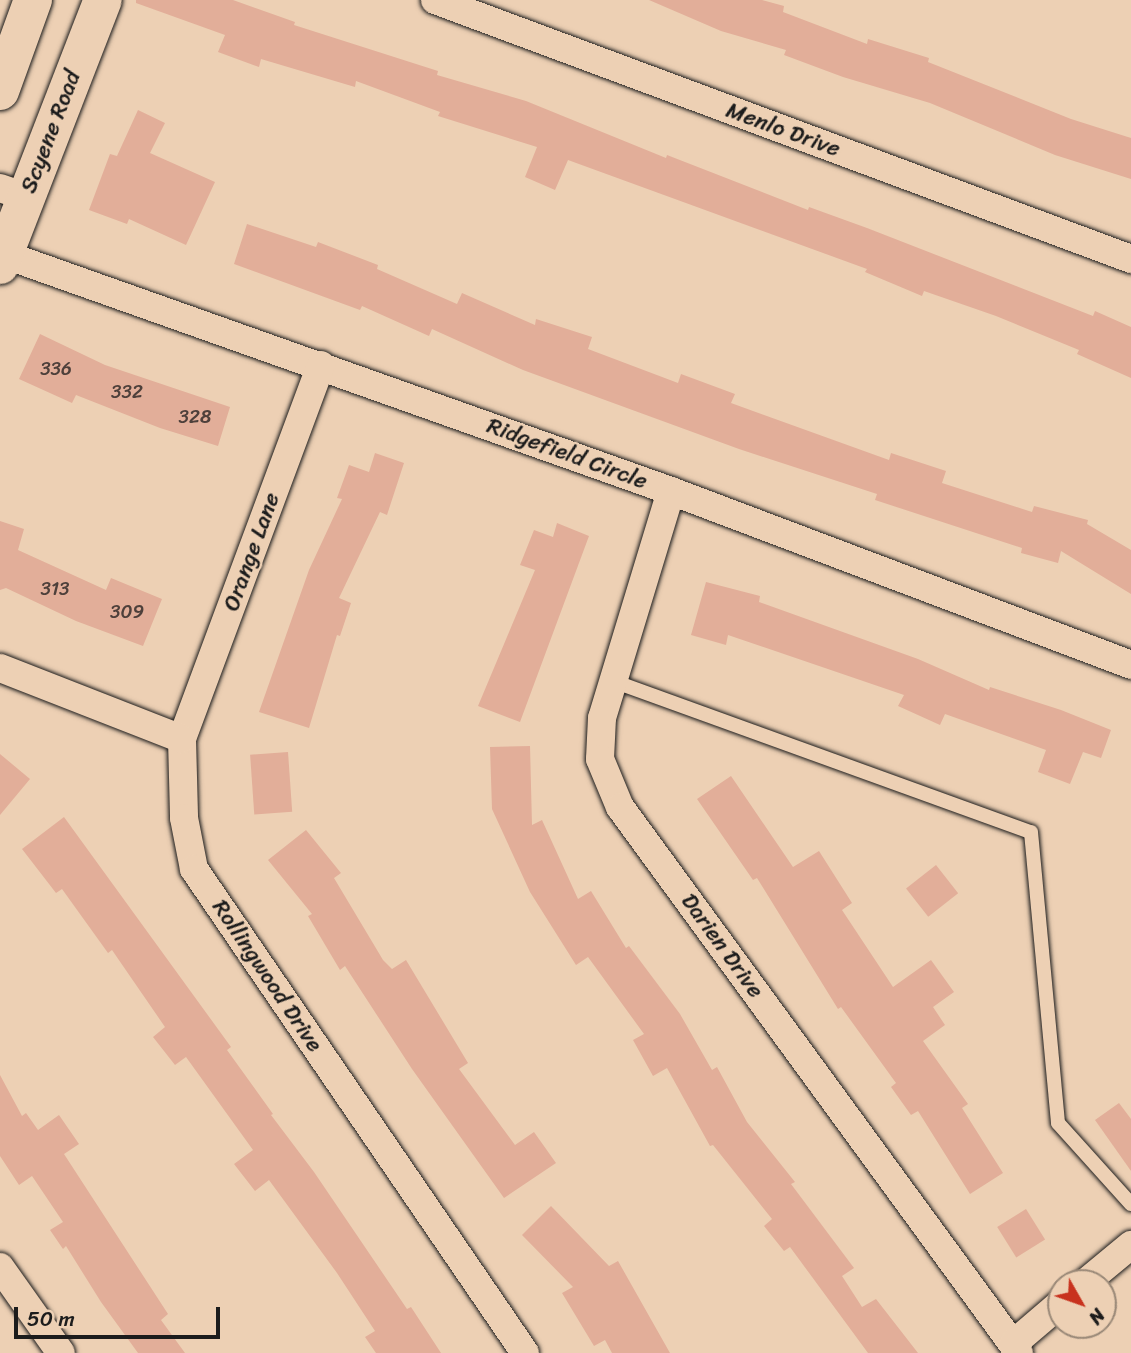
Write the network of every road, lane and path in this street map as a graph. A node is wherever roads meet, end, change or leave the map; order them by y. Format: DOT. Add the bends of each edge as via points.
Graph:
graph roads {
  1 [pos="33,0"];
  2 [pos="103,0"];
  3 [pos="435,0"];
  4 [pos="0,91"];
  5 [pos="13,193"];
  6 [pos="1,257"];
  7 [pos="1131,259"];
  8 [pos="321,365"];
  9 [pos="671,491"];
  10 [pos="1131,665"];
  11 [pos="0,668"];
  12 [pos="613,681"];
  13 [pos="182,739"];
  14 [pos="1131,1204"];
  15 [pos="1131,1245"];
  16 [pos="0,1267"];
  17 [pos="1102,1269"];
  18 [pos="1047,1317"];
  19 [pos="1016,1348"];
  20 [pos="61,1353"];
  21 [pos="525,1353"];
  1 -- 4 [label="main road"];
  2 -- 5 [label="main road, Scyene Road"];
  3 -- 7 [label="street, Menlo Drive"];
  5 -- 6 [label="main road, Scyene Road"];
  6 -- 8 [label="street, Ridgefield Circle"];
  8 -- 9 [label="street, Ridgefield Circle"];
  8 -- 13 [label="street, Orange Lane"];
  9 -- 10 [label="street, Ridgefield Circle"];
  9 -- 12 [label="street, Darien Drive"];
  11 -- 13 [label="street"];
  12 -- 14 [label="lane" via="1031,832 1058,1123"];
  12 -- 19 [label="street, Darien Drive" via="603,718 600,759 621,807"];
  13 -- 21 [label="street, Rollingwood Drive" via="184,818 194,869"];
  15 -- 17 [label="street"];
  16 -- 20 [label="street"];
  18 -- 19 [label="street"];
}
